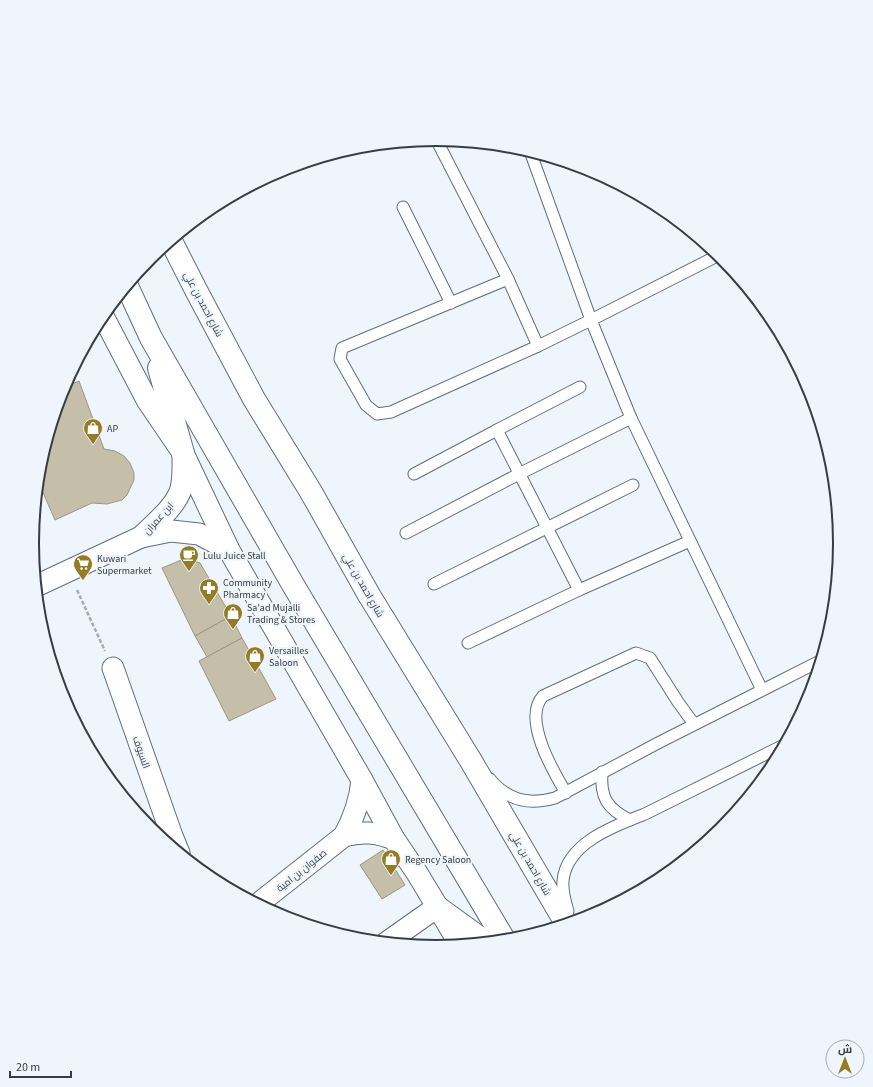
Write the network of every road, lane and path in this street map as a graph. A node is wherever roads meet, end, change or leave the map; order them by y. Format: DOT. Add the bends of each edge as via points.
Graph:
graph roads {
  1 [pos="440,146"];
  2 [pos="533,158"];
  3 [pos="403,206"];
  4 [pos="173,246"];
  5 [pos="713,258"];
  6 [pos="508,279"];
  7 [pos="130,291"];
  8 [pos="451,302"];
  9 [pos="591,320"];
  10 [pos="106,323"];
  11 [pos="151,338"];
  12 [pos="538,346"];
  13 [pos="580,387"];
  14 [pos="631,418"];
  15 [pos="497,430"];
  16 [pos="183,453"];
  17 [pos="414,474"];
  18 [pos="519,474"];
  19 [pos="633,485"];
  20 [pos="546,527"];
  21 [pos="406,533"];
  22 [pos="141,537"];
  23 [pos="690,541"];
  24 [pos="228,550"];
  25 [pos="68,571"];
  26 [pos="41,584"];
  27 [pos="434,584"];
  28 [pos="579,590"];
  29 [pos="468,643"];
  30 [pos="815,663"];
  31 [pos="113,668"];
  32 [pos="762,690"];
  33 [pos="694,724"];
  34 [pos="777,749"];
  35 [pos="471,761"];
  36 [pos="602,772"];
  37 [pos="362,780"];
  38 [pos="566,793"];
  39 [pos="630,820"];
  40 [pos="344,836"];
  41 [pos="169,838"];
  42 [pos="394,839"];
  43 [pos="262,901"];
  44 [pos="437,907"];
  45 [pos="570,918"];
  46 [pos="564,920"];
  47 [pos="502,935"];
  48 [pos="392,939"];
  49 [pos="480,939"];
  50 [pos="457,940"];
  1 -- 6 [label="lane"];
  2 -- 9 [label="lane"];
  3 -- 8 [label="lane"];
  4 -- 35 [label="main road, شارع احمد بن علي" via="254,398 369,595"];
  5 -- 9 [label="lane"];
  6 -- 8 [label="lane"];
  6 -- 12 [label="lane"];
  7 -- 11 [label="main road"];
  8 -- 12 [label="lane" via="342,348 340,359 366,405 377,414 391,412"];
  9 -- 12 [label="lane"];
  9 -- 14 [label="lane"];
  10 -- 16 [label="street" via="147,400"];
  11 -- 16 [label="main road"];
  11 -- 47 [label="main road" via="292,583"];
  13 -- 15 [label="lane"];
  14 -- 18 [label="lane"];
  14 -- 23 [label="lane"];
  15 -- 17 [label="lane"];
  15 -- 18 [label="lane"];
  16 -- 22 [label="street, ابن عمران" via="184,476 180,492 171,506"];
  16 -- 24 [label="street"];
  18 -- 20 [label="lane"];
  18 -- 21 [label="lane"];
  19 -- 20 [label="lane"];
  20 -- 27 [label="lane"];
  20 -- 28 [label="lane"];
  22 -- 24 [label="street, ابن عمران" via="171,531 199,534"];
  22 -- 25 [label="street, ابن عمران"];
  23 -- 28 [label="lane"];
  23 -- 32 [label="lane"];
  24 -- 37 [label="street"];
  25 -- 26 [label="street, ابن عمران"];
  25 -- 31 [label="path"];
  28 -- 29 [label="lane"];
  30 -- 32 [label="lane"];
  31 -- 41 [label="street, السيوف"];
  32 -- 33 [label="lane"];
  33 -- 36 [label="lane"];
  33 -- 38 [label="lane" via="650,658 636,653 542,696 536,709 537,728 547,760"];
  34 -- 39 [label="lane"];
  35 -- 38 [label="lane" via="504,792 516,798 530,802 544,801"];
  35 -- 46 [label="main road, شارع احمد بن علي"];
  36 -- 38 [label="lane"];
  36 -- 39 [label="lane" via="604,796 618,815"];
  37 -- 40 [label="street, صفوان بن امية" via="357,809"];
  37 -- 42 [label="street"];
  39 -- 45 [label="lane" via="595,837 571,858 563,880"];
  40 -- 42 [label="street, صفوان بن امية" via="356,832 369,832"];
  40 -- 43 [label="street, صفوان بن امية"];
  42 -- 44 [label="street"];
  44 -- 48 [label="street"];
  44 -- 49 [label="main road"];
  44 -- 50 [label="street"];
}
